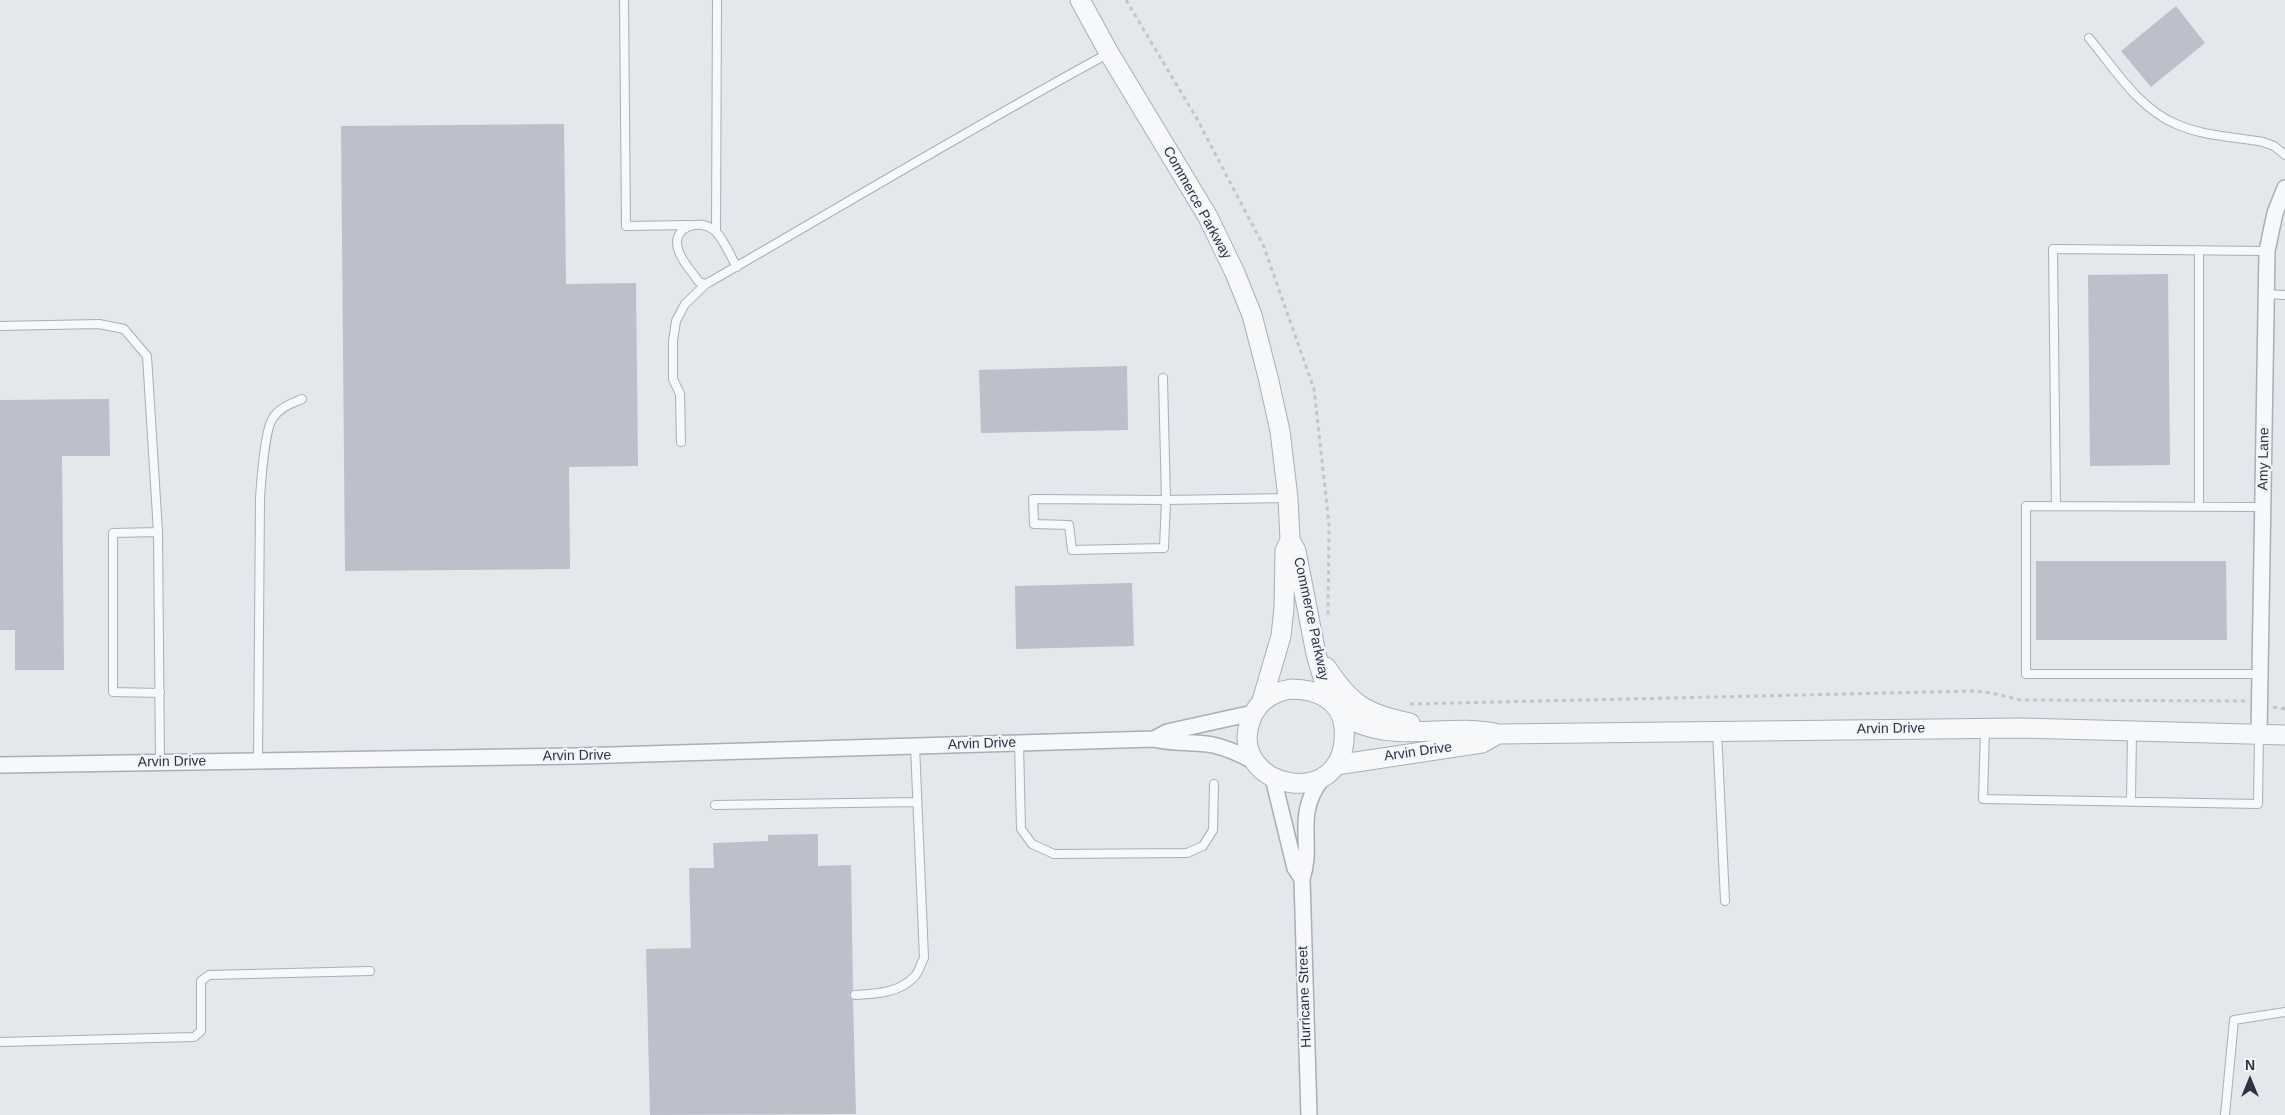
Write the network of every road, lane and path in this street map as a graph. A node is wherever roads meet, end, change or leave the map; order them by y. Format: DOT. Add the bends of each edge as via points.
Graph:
graph roads {
  1 [pos="624,0"];
  2 [pos="717,0"];
  3 [pos="1080,0"];
  4 [pos="1126,0"];
  5 [pos="2089,38"];
  6 [pos="1109,52"];
  7 [pos="2285,155"];
  8 [pos="2285,188"];
  9 [pos="693,224"];
  10 [pos="716,231"];
  11 [pos="2198,250"];
  12 [pos="2267,251"];
  13 [pos="736,266"];
  14 [pos="706,284"];
  15 [pos="2266,294"];
  16 [pos="2285,294"];
  17 [pos="0,326"];
  18 [pos="1163,378"];
  19 [pos="302,399"];
  20 [pos="681,442"];
  21 [pos="1288,498"];
  22 [pos="1166,500"];
  23 [pos="2056,506"];
  24 [pos="2199,507"];
  25 [pos="2263,507"];
  26 [pos="158,532"];
  27 [pos="1290,540"];
  28 [pos="1328,624"];
  29 [pos="1316,654"];
  30 [pos="2260,674"];
  31 [pos="160,692"];
  32 [pos="1329,698"];
  33 [pos="1405,704"];
  34 [pos="2259,705"];
  35 [pos="1258,707"];
  36 [pos="2285,709"];
  37 [pos="1343,716"];
  38 [pos="1984,728"];
  39 [pos="1437,731"];
  40 [pos="1717,731"];
  41 [pos="2132,731"];
  42 [pos="1498,734"];
  43 [pos="2260,734"];
  44 [pos="2285,735"];
  45 [pos="1154,739"];
  46 [pos="1019,743"];
  47 [pos="915,746"];
  48 [pos="1253,760"];
  49 [pos="258,761"];
  50 [pos="160,762"];
  51 [pos="0,765"];
  52 [pos="1336,765"];
  53 [pos="1273,778"];
  54 [pos="1321,780"];
  55 [pos="1214,784"];
  56 [pos="2131,801"];
  57 [pos="917,802"];
  58 [pos="715,806"];
  59 [pos="1302,879"];
  60 [pos="1725,901"];
  61 [pos="370,971"];
  62 [pos="855,995"];
  63 [pos="2285,1012"];
  64 [pos="0,1042"];
  65 [pos="1309,1115"];
  66 [pos="2225,1115"];
  1 -- 9 [label="lane" via="626,226"];
  2 -- 10 [label="lane"];
  3 -- 6 [label="street, Commerce Parkway"];
  4 -- 28 [label="path" via="1197,119 1264,247 1314,389 1329,524"];
  5 -- 7 [label="lane" via="2144,105 2168,120 2188,128 2263,142"];
  6 -- 13 [label="lane"];
  6 -- 21 [label="street, Commerce Parkway" via="1208,217 1235,273 1252,316 1270,386 1280,431"];
  8 -- 12 [label="street, Amy Lane" via="2275,213"];
  9 -- 10 [label="lane" via="702,224"];
  9 -- 14 [label="lane" via="678,234 679,252 700,282"];
  10 -- 13 [label="lane"];
  11 -- 12 [label="lane"];
  11 -- 23 [label="lane" via="2053,249"];
  11 -- 24 [label="lane"];
  12 -- 15 [label="street, Amy Lane"];
  13 -- 14 [label="lane"];
  14 -- 20 [label="lane" via="684,304 674,331 673,379 680,394"];
  15 -- 16 [label="lane"];
  15 -- 25 [label="street, Amy Lane"];
  17 -- 26 [label="lane" via="99,324 116,327 124,329 147,356"];
  18 -- 22 [label="lane"];
  19 -- 49 [label="lane" via="282,407 271,419 263,460"];
  21 -- 22 [label="lane"];
  21 -- 27 [label="street, Commerce Parkway"];
  22 -- 22 [label="lane" via="1033,499 1034,524 1069,525 1072,550 1164,548"];
  23 -- 24 [label="lane"];
  23 -- 30 [label="lane" via="2026,506 2026,674"];
  24 -- 25 [label="lane"];
  25 -- 30 [label="street, Amy Lane"];
  26 -- 31 [label="lane"];
  26 -- 31 [label="lane" via="112,533 112,692"];
  27 -- 29 [label="street, Commerce Parkway" via="1296,551"];
  27 -- 35 [label="street, Commerce Parkway" via="1285,551 1281,636"];
  29 -- 32 [label="street, Commerce Parkway"];
  29 -- 39 [label="street" via="1341,690 1356,704 1392,720"];
  30 -- 34 [label="street, Amy Lane"];
  31 -- 50 [label="lane"];
  32 -- 35 [label="street, Arvin Drive" via="1304,688 1291,688 1280,691"];
  32 -- 37 [label="street, Arvin Drive"];
  33 -- 34 [label="path" via="1974,691 2021,700 2239,700"];
  34 -- 36 [label="path"];
  34 -- 43 [label="street, Amy Lane"];
  35 -- 45 [label="street, Arvin Drive" via="1167,732"];
  35 -- 48 [label="street" via="1247,737"];
  37 -- 39 [label="street, Arvin Drive" via="1364,726 1384,730"];
  37 -- 52 [label="street" via="1344,742"];
  38 -- 40 [label="street, Arvin Drive"];
  38 -- 41 [label="street, Arvin Drive"];
  38 -- 56 [label="lane" via="1983,799"];
  39 -- 42 [label="street, Arvin Drive" via="1481,730"];
  40 -- 42 [label="street, Arvin Drive"];
  40 -- 60 [label="lane"];
  41 -- 43 [label="street, Arvin Drive"];
  41 -- 56 [label="lane"];
  42 -- 52 [label="street, Arvin Drive" via="1482,743"];
  43 -- 44 [label="street, Arvin Drive"];
  43 -- 56 [label="lane" via="2258,804"];
  45 -- 46 [label="street, Arvin Drive"];
  45 -- 48 [label="street, Arvin Drive" via="1212,745"];
  46 -- 47 [label="street, Arvin Drive"];
  46 -- 55 [label="lane" via="1021,829 1032,844 1054,854 1187,853 1203,846 1214,830"];
  47 -- 49 [label="street, Arvin Drive"];
  47 -- 57 [label="lane"];
  48 -- 53 [label="street, Arvin Drive"];
  49 -- 50 [label="street, Arvin Drive"];
  50 -- 51 [label="street, Arvin Drive"];
  52 -- 54 [label="street"];
  53 -- 54 [label="street, Arvin Drive" via="1297,784"];
  53 -- 59 [label="street, Hurricane Street" via="1295,868"];
  54 -- 59 [label="street, Hurricane Street" via="1307,806 1306,868"];
  57 -- 58 [label="lane"];
  57 -- 62 [label="lane" via="924,958 916,976 898,988 878,994"];
  59 -- 65 [label="street, Hurricane Street"];
  61 -- 64 [label="lane" via="209,975 201,982 201,1031 194,1037"];
  63 -- 66 [label="lane" via="2234,1020"];
}
